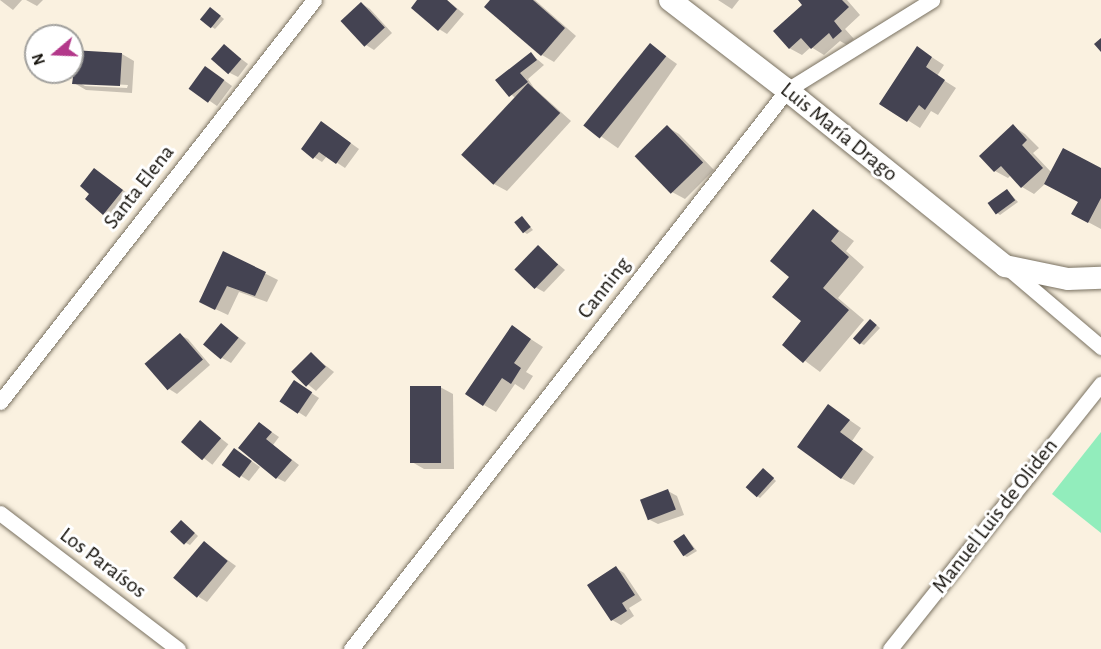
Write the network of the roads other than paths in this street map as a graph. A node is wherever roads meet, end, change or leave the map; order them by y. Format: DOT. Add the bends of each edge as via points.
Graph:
graph roads {
  1 [pos="314,0"];
  2 [pos="670,0"];
  3 [pos="932,0"];
  4 [pos="787,90"];
  5 [pos="1005,266"];
  6 [pos="1101,278"];
  7 [pos="1101,346"];
  8 [pos="1101,384"];
  9 [pos="0,402"];
  10 [pos="0,513"];
  11 [pos="178,649"];
  12 [pos="351,649"];
  13 [pos="890,649"];
  1 -- 9 [label="street, Santa Elena"];
  2 -- 4 [label="main road, Luis María Drago"];
  3 -- 4 [label="street, Canning"];
  4 -- 5 [label="main road, Luis María Drago"];
  4 -- 12 [label="street, Canning"];
  5 -- 6 [label="main road" via="1068,279"];
  5 -- 7 [label="street"];
  8 -- 13 [label="street, Manuel Luis de Oliden"];
  10 -- 11 [label="street, Los Paraísos"];
}
